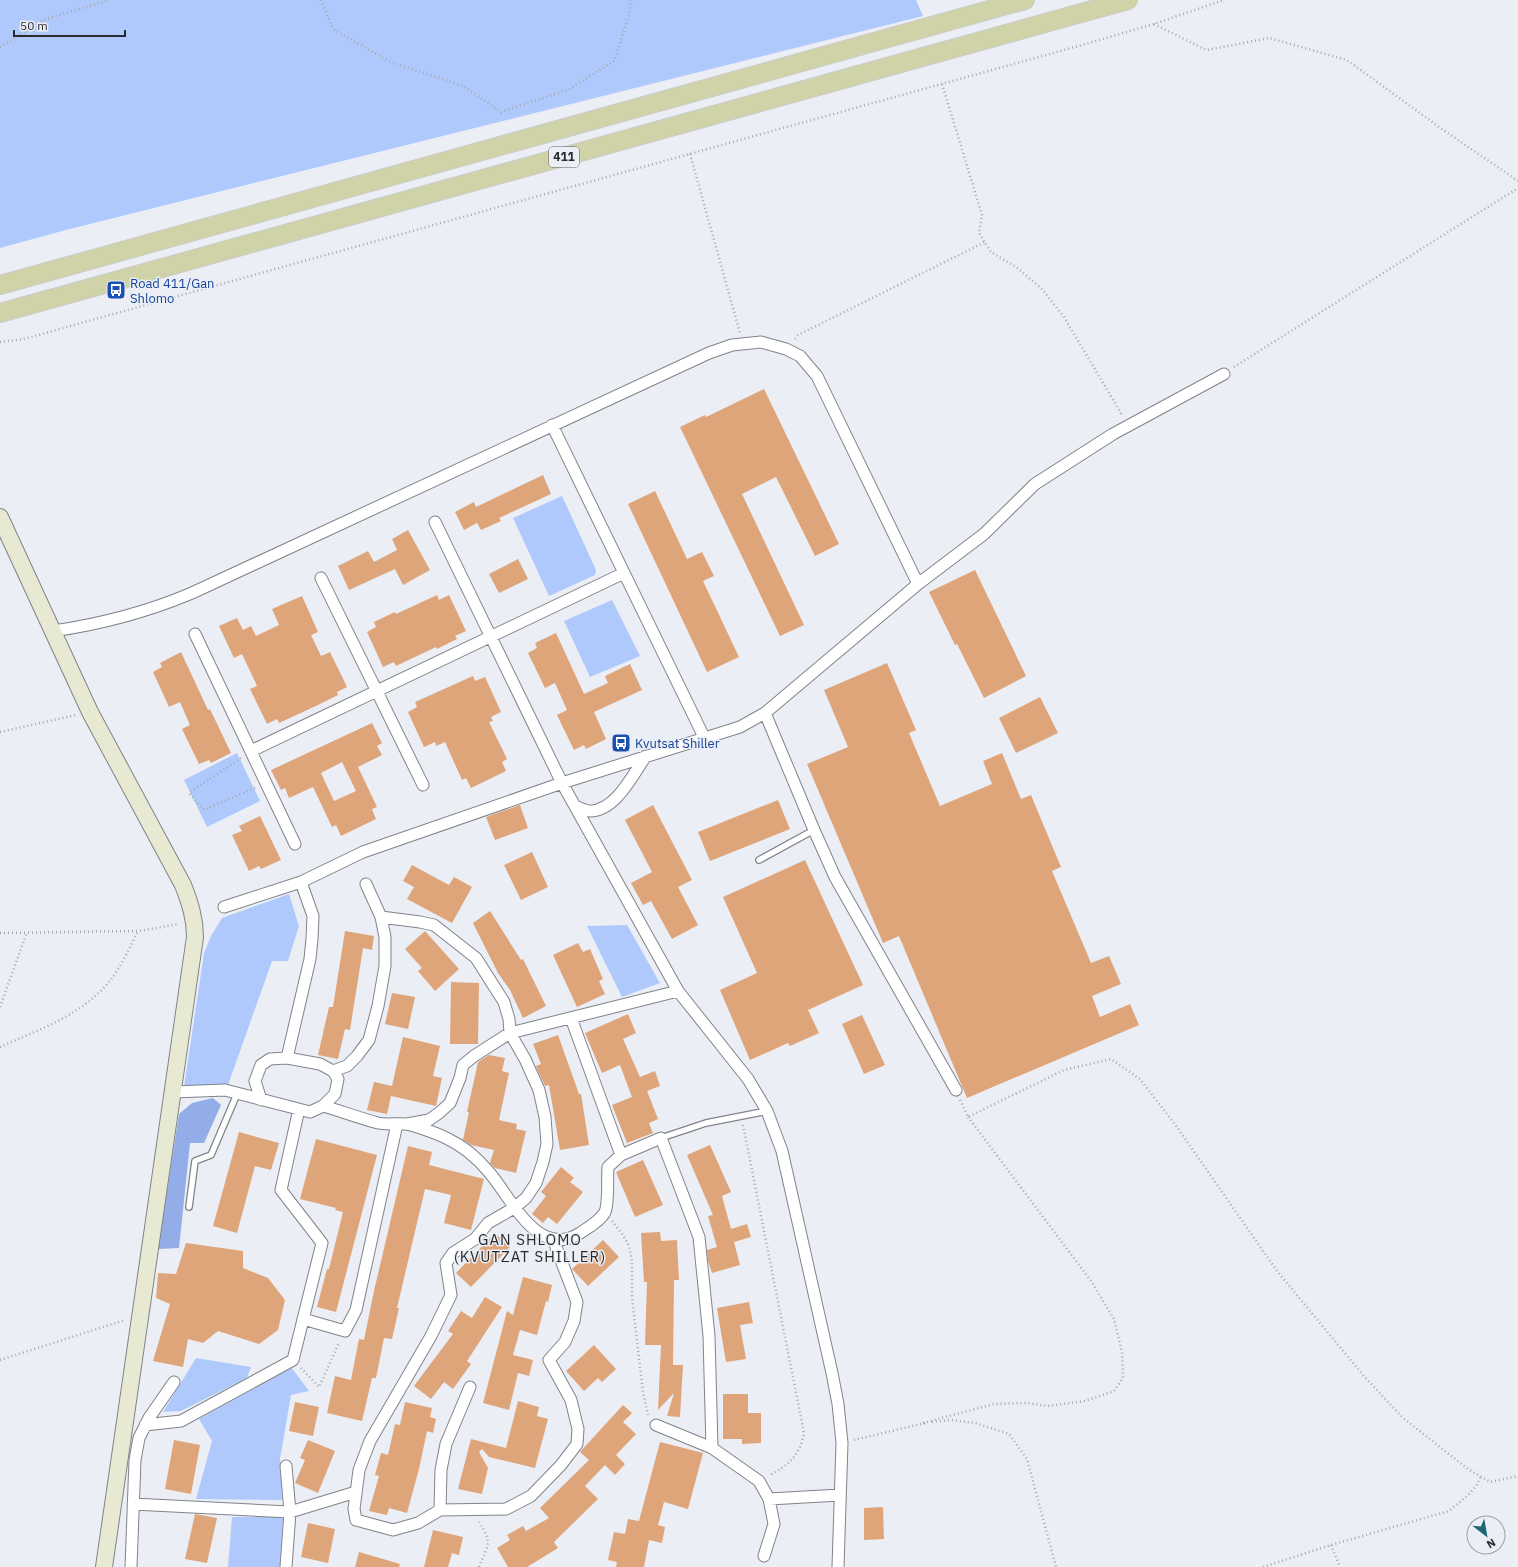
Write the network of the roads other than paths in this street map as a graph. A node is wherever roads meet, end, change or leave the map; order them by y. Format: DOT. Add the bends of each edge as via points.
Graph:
graph roads {
  1 [pos="1025,0"];
  2 [pos="1128,0"];
  3 [pos="0,285"];
  4 [pos="8,311"];
  5 [pos="0,319"];
  6 [pos="1224,374"];
  7 [pos="552,426"];
  8 [pos="0,517"];
  9 [pos="434,522"];
  10 [pos="624,573"];
  11 [pos="321,578"];
  12 [pos="918,584"];
  13 [pos="54,631"];
  14 [pos="195,634"];
  15 [pos="490,636"];
  16 [pos="376,691"];
  17 [pos="765,713"];
  18 [pos="704,737"];
  19 [pos="251,751"];
  20 [pos="646,756"];
  21 [pos="562,783"];
  22 [pos="423,785"];
  23 [pos="575,806"];
  24 [pos="814,830"];
  25 [pos="295,844"];
  26 [pos="759,860"];
  27 [pos="301,882"];
  28 [pos="366,884"];
  29 [pos="224,908"];
  30 [pos="381,918"];
  31 [pos="678,991"];
  32 [pos="571,1018"];
  33 [pos="510,1033"];
  34 [pos="288,1058"];
  35 [pos="333,1071"];
  36 [pos="956,1090"];
  37 [pos="174,1092"];
  38 [pos="237,1094"];
  39 [pos="261,1100"];
  40 [pos="323,1106"];
  41 [pos="299,1109"];
  42 [pos="767,1111"];
  43 [pos="401,1124"];
  44 [pos="661,1138"];
  45 [pos="621,1155"];
  46 [pos="190,1207"];
  47 [pos="514,1208"];
  48 [pos="553,1239"];
  49 [pos="303,1319"];
  50 [pos="174,1382"];
  51 [pos="470,1387"];
  52 [pos="145,1425"];
  53 [pos="656,1425"];
  54 [pos="712,1448"];
  55 [pos="286,1466"];
  56 [pos="356,1492"];
  57 [pos="840,1494"];
  58 [pos="770,1499"];
  59 [pos="133,1504"];
  60 [pos="440,1510"];
  61 [pos="290,1512"];
  62 [pos="764,1556"];
  63 [pos="104,1567"];
  64 [pos="131,1567"];
  65 [pos="286,1567"];
  66 [pos="838,1567"];
  1 -- 3 [label="main road, 411"];
  2 -- 4 [label="main road, 411"];
  4 -- 5 [label="main road"];
  6 -- 12 [label="street" via="1076,456 1035,484 984,534"];
  7 -- 10 [label="street"];
  7 -- 12 [label="street" via="709,353 732,345 761,342 786,349 800,356 818,376"];
  7 -- 13 [label="street" via="199,590 160,606 84,626"];
  8 -- 13 [label="street"];
  9 -- 15 [label="street"];
  10 -- 15 [label="street"];
  10 -- 18 [label="street"];
  11 -- 16 [label="street"];
  12 -- 17 [label="street"];
  13 -- 37 [label="street" via="90,712 192,906 196,937"];
  14 -- 19 [label="street"];
  15 -- 16 [label="street"];
  15 -- 21 [label="street"];
  16 -- 19 [label="street"];
  16 -- 22 [label="street"];
  17 -- 18 [label="street" via="740,727"];
  17 -- 24 [label="street"];
  18 -- 20 [label="street"];
  19 -- 25 [label="street"];
  20 -- 21 [label="street"];
  20 -- 23 [label="street" via="621,794 603,808 590,811"];
  21 -- 23 [label="street"];
  21 -- 27 [label="street" via="363,852"];
  23 -- 31 [label="street"];
  24 -- 26 [label="lane"];
  24 -- 36 [label="street" via="835,877"];
  27 -- 29 [label="street"];
  27 -- 34 [label="street" via="313,916 312,939"];
  28 -- 30 [label="street"];
  30 -- 33 [label="street" via="434,925 476,958 504,1002"];
  30 -- 35 [label="street" via="385,938 385,966 369,1040 347,1066"];
  31 -- 32 [label="street"];
  31 -- 42 [label="street" via="748,1079"];
  32 -- 33 [label="street"];
  32 -- 45 [label="street"];
  33 -- 43 [label="street" via="463,1065 450,1103 439,1113 428,1120"];
  33 -- 47 [label="street" via="539,1090 547,1144 536,1183 526,1198"];
  34 -- 35 [label="street" via="320,1064"];
  34 -- 39 [label="street" via="270,1059 260,1065 255,1081"];
  35 -- 40 [label="street" via="338,1079 335,1094"];
  37 -- 38 [label="street" via="225,1090"];
  37 -- 63 [label="street"];
  38 -- 39 [label="street"];
  38 -- 46 [label="lane" via="211,1155 195,1162"];
  39 -- 41 [label="street"];
  40 -- 41 [label="street" via="310,1112"];
  40 -- 43 [label="street" via="379,1123"];
  41 -- 49 [label="street" via="281,1190 322,1243"];
  42 -- 44 [label="lane" via="706,1122"];
  42 -- 57 [label="street" via="782,1151 838,1404 842,1443"];
  43 -- 47 [label="street" via="448,1138 470,1153 488,1171"];
  43 -- 49 [label="street" via="356,1310 345,1331"];
  44 -- 45 [label="street"];
  44 -- 54 [label="street" via="699,1237 708,1336"];
  45 -- 48 [label="street" via="608,1167 605,1212 594,1224 578,1235"];
  47 -- 48 [label="street" via="541,1234"];
  47 -- 56 [label="street" via="488,1223 474,1239 453,1253 446,1263 451,1295 431,1336 370,1441 359,1470"];
  48 -- 60 [label="street" via="577,1302 574,1321 565,1342 549,1360 571,1400 578,1428 577,1444 561,1465 531,1496 520,1503 506,1509"];
  49 -- 52 [label="street" via="293,1360 181,1421"];
  50 -- 52 [label="street"];
  51 -- 60 [label="street" via="446,1444 441,1470"];
  52 -- 59 [label="street" via="139,1438 135,1460"];
  53 -- 54 [label="street"];
  54 -- 58 [label="street" via="759,1481"];
  55 -- 61 [label="street"];
  56 -- 60 [label="street" via="356,1520 393,1530 418,1524"];
  56 -- 61 [label="street"];
  57 -- 58 [label="street"];
  57 -- 66 [label="street"];
  58 -- 62 [label="street" via="774,1524"];
  59 -- 61 [label="street"];
  59 -- 64 [label="street"];
  61 -- 65 [label="street"];
}
